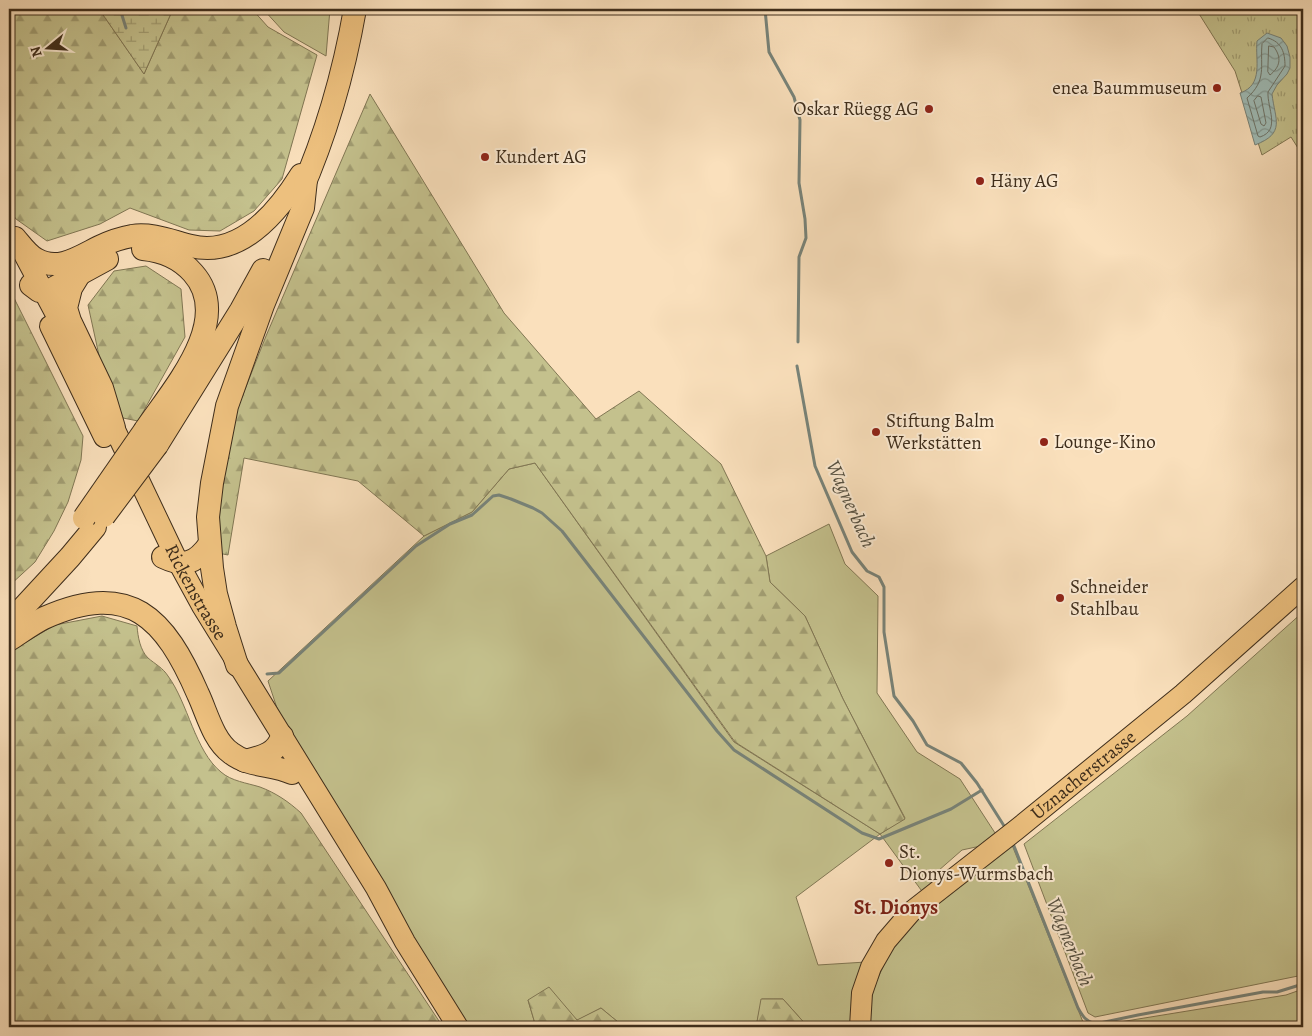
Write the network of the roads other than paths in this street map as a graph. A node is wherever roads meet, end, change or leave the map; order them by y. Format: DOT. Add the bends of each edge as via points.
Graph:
graph roads {
  1 [pos="355,9"];
  2 [pos="319,144"];
  3 [pos="306,180"];
  4 [pos="11,240"];
  5 [pos="80,266"];
  6 [pos="38,291"];
  7 [pos="114,428"];
  8 [pos="151,437"];
  9 [pos="209,545"];
  10 [pos="170,559"];
  11 [pos="1303,587"];
  12 [pos="9,623"];
  13 [pos="9,640"];
  14 [pos="238,665"];
  15 [pos="279,742"];
  16 [pos="245,761"];
  17 [pos="292,773"];
  18 [pos="406,942"];
  19 [pos="458,1027"];
  20 [pos="860,1027"];
  1 -- 2 [label="highway" via="346,54"];
  2 -- 3 [label="highway"];
  2 -- 5 [label="highway" via="279,208 236,241 202,248 158,237 131,236 115,240"];
  3 -- 8 [label="highway" via="279,242 242,310"];
  3 -- 9 [label="highway" via="304,208 263,305 227,406 212,483"];
  4 -- 5 [label="highway" via="46,264"];
  4 -- 6 [label="main road, Rickenstrasse"];
  5 -- 6 [label="highway" via="73,264 47,279"];
  5 -- 7 [label="highway" via="66,308 102,388"];
  5 -- 8 [label="highway" via="126,252 155,250 185,263 197,277 204,293 206,325 200,344"];
  6 -- 7 [label="main road, Rickenstrasse"];
  6 -- 10 [label="main road, Rickenstrasse"];
  7 -- 10 [label="main road, Rickenstrasse"];
  8 -- 12 [label="highway, bridge" via="44,586"];
  9 -- 10 [label="highway" via="202,555 186,563"];
  9 -- 14 [label="highway" via="216,594"];
  10 -- 14 [label="main road, Rickenstrasse"];
  10 -- 15 [label="main road, Rickenstrasse" via="173,581"];
  11 -- 20 [label="main road, Uznacherstrasse" via="1183,694 911,912 886,941 872,967 862,993"];
  13 -- 16 [label="highway" via="44,618 87,604 105,602 128,606 158,625 187,669 217,737 230,753"];
  14 -- 15 [label="main road, Rickenstrasse"];
  15 -- 16 [label="highway" via="261,757"];
  15 -- 17 [label="main road, Rickenstrasse"];
  15 -- 18 [label="main road, Rickenstrasse" via="376,888"];
  16 -- 17 [label="highway" via="280,767"];
  17 -- 18 [label="main road, Rickenstrasse" via="386,921"];
  18 -- 19 [label="main road, Rickenstrasse"];
}
